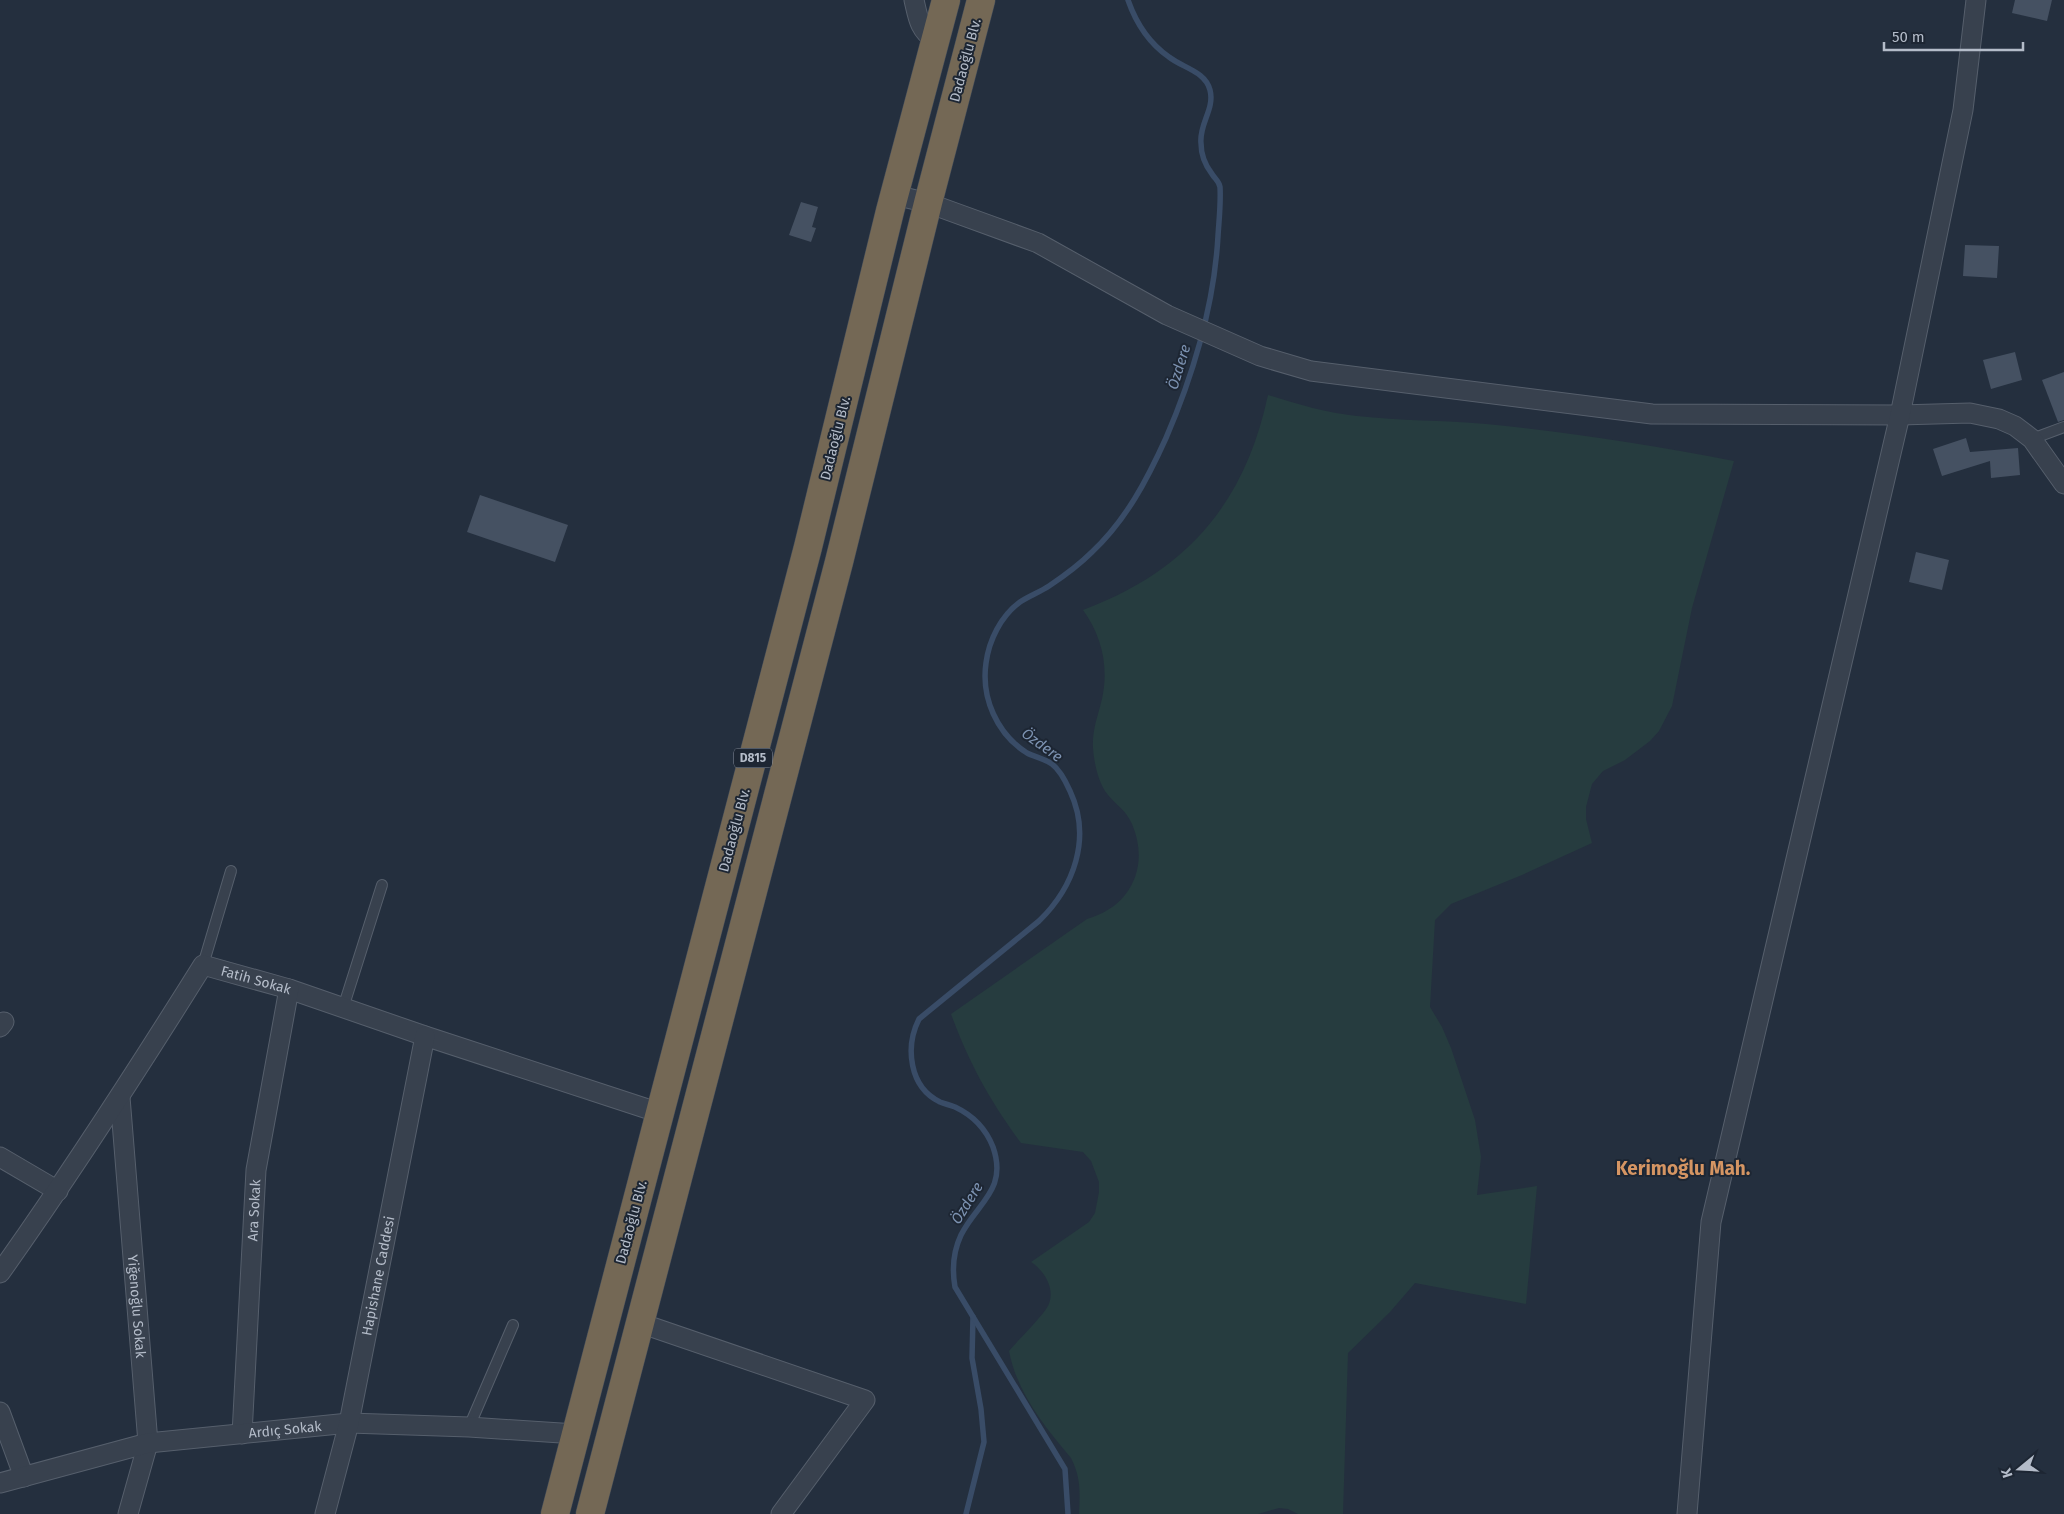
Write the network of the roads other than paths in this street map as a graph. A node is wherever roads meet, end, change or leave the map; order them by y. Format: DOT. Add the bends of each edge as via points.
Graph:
graph roads {
  1 [pos="914,0"];
  2 [pos="946,0"];
  3 [pos="981,0"];
  4 [pos="1976,0"];
  5 [pos="935,40"];
  6 [pos="895,195"];
  7 [pos="928,203"];
  8 [pos="1900,415"];
  9 [pos="2064,427"];
  10 [pos="2032,439"];
  11 [pos="2064,484"];
  12 [pos="231,871"];
  13 [pos="382,885"];
  14 [pos="203,964"];
  15 [pos="289,989"];
  16 [pos="343,1008"];
  17 [pos="425,1036"];
  18 [pos="120,1097"];
  19 [pos="660,1113"];
  20 [pos="0,1157"];
  21 [pos="58,1191"];
  22 [pos="0,1273"];
  23 [pos="640,1323"];
  24 [pos="513,1325"];
  25 [pos="0,1412"];
  26 [pos="349,1423"];
  27 [pos="469,1427"];
  28 [pos="242,1434"];
  29 [pos="576,1434"];
  30 [pos="148,1443"];
  31 [pos="24,1477"];
  32 [pos="0,1483"];
  33 [pos="128,1514"];
  34 [pos="325,1514"];
  35 [pos="555,1514"];
  36 [pos="590,1514"];
  37 [pos="780,1514"];
  38 [pos="1687,1514"];
  1 -- 5 [label="street" via="920,26"];
  2 -- 5 [label="highway, Dadaoğlu Blv. / D815"];
  3 -- 7 [label="highway, Dadaoğlu Blv. / D815"];
  4 -- 8 [label="street" via="1963,110"];
  5 -- 6 [label="highway, Dadaoğlu Blv. / D815"];
  6 -- 7 [label="street"];
  6 -- 19 [label="highway, Dadaoğlu Blv. / D815" via="808,547"];
  7 -- 8 [label="street" via="1038,243 1167,315 1260,356 1311,371 1652,414"];
  7 -- 23 [label="highway, Dadaoğlu Blv. / D815" via="839,562"];
  8 -- 10 [label="street" via="1970,413 1999,418"];
  8 -- 38 [label="street" via="1711,1222"];
  9 -- 10 [label="lane"];
  10 -- 11 [label="street"];
  12 -- 14 [label="lane"];
  13 -- 16 [label="lane"];
  14 -- 15 [label="street, Fatih Sokak"];
  14 -- 18 [label="street, Fatih Sokak"];
  15 -- 16 [label="street, Fatih Sokak"];
  15 -- 28 [label="street, Ara Sokak" via="256,1170"];
  16 -- 17 [label="street, Fatih Sokak"];
  17 -- 19 [label="street, Fatih Sokak"];
  17 -- 26 [label="street, Hapishane Caddesi"];
  18 -- 21 [label="street, Fatih Sokak"];
  18 -- 30 [label="street, Yiğenoğlu Sokak"];
  19 -- 29 [label="highway, Dadaoğlu Blv. / D815"];
  20 -- 21 [label="street"];
  21 -- 22 [label="street, Fatih Sokak"];
  23 -- 36 [label="highway, Dadaoğlu Blv. / D815"];
  23 -- 37 [label="street" via="865,1400"];
  24 -- 27 [label="lane"];
  25 -- 31 [label="street"];
  26 -- 27 [label="street, Ardıç Sokak"];
  26 -- 28 [label="street, Ardıç Sokak"];
  26 -- 34 [label="street, Hapishane Caddesi"];
  27 -- 29 [label="street, Ardıç Sokak"];
  28 -- 30 [label="street, Ardıç Sokak"];
  29 -- 35 [label="highway, Dadaoğlu Blv. / D815"];
  30 -- 31 [label="street, Ardıç Sokak"];
  30 -- 33 [label="street, Yiğenoğlu Sokak"];
  31 -- 32 [label="street, Ardıç Sokak"];
}
